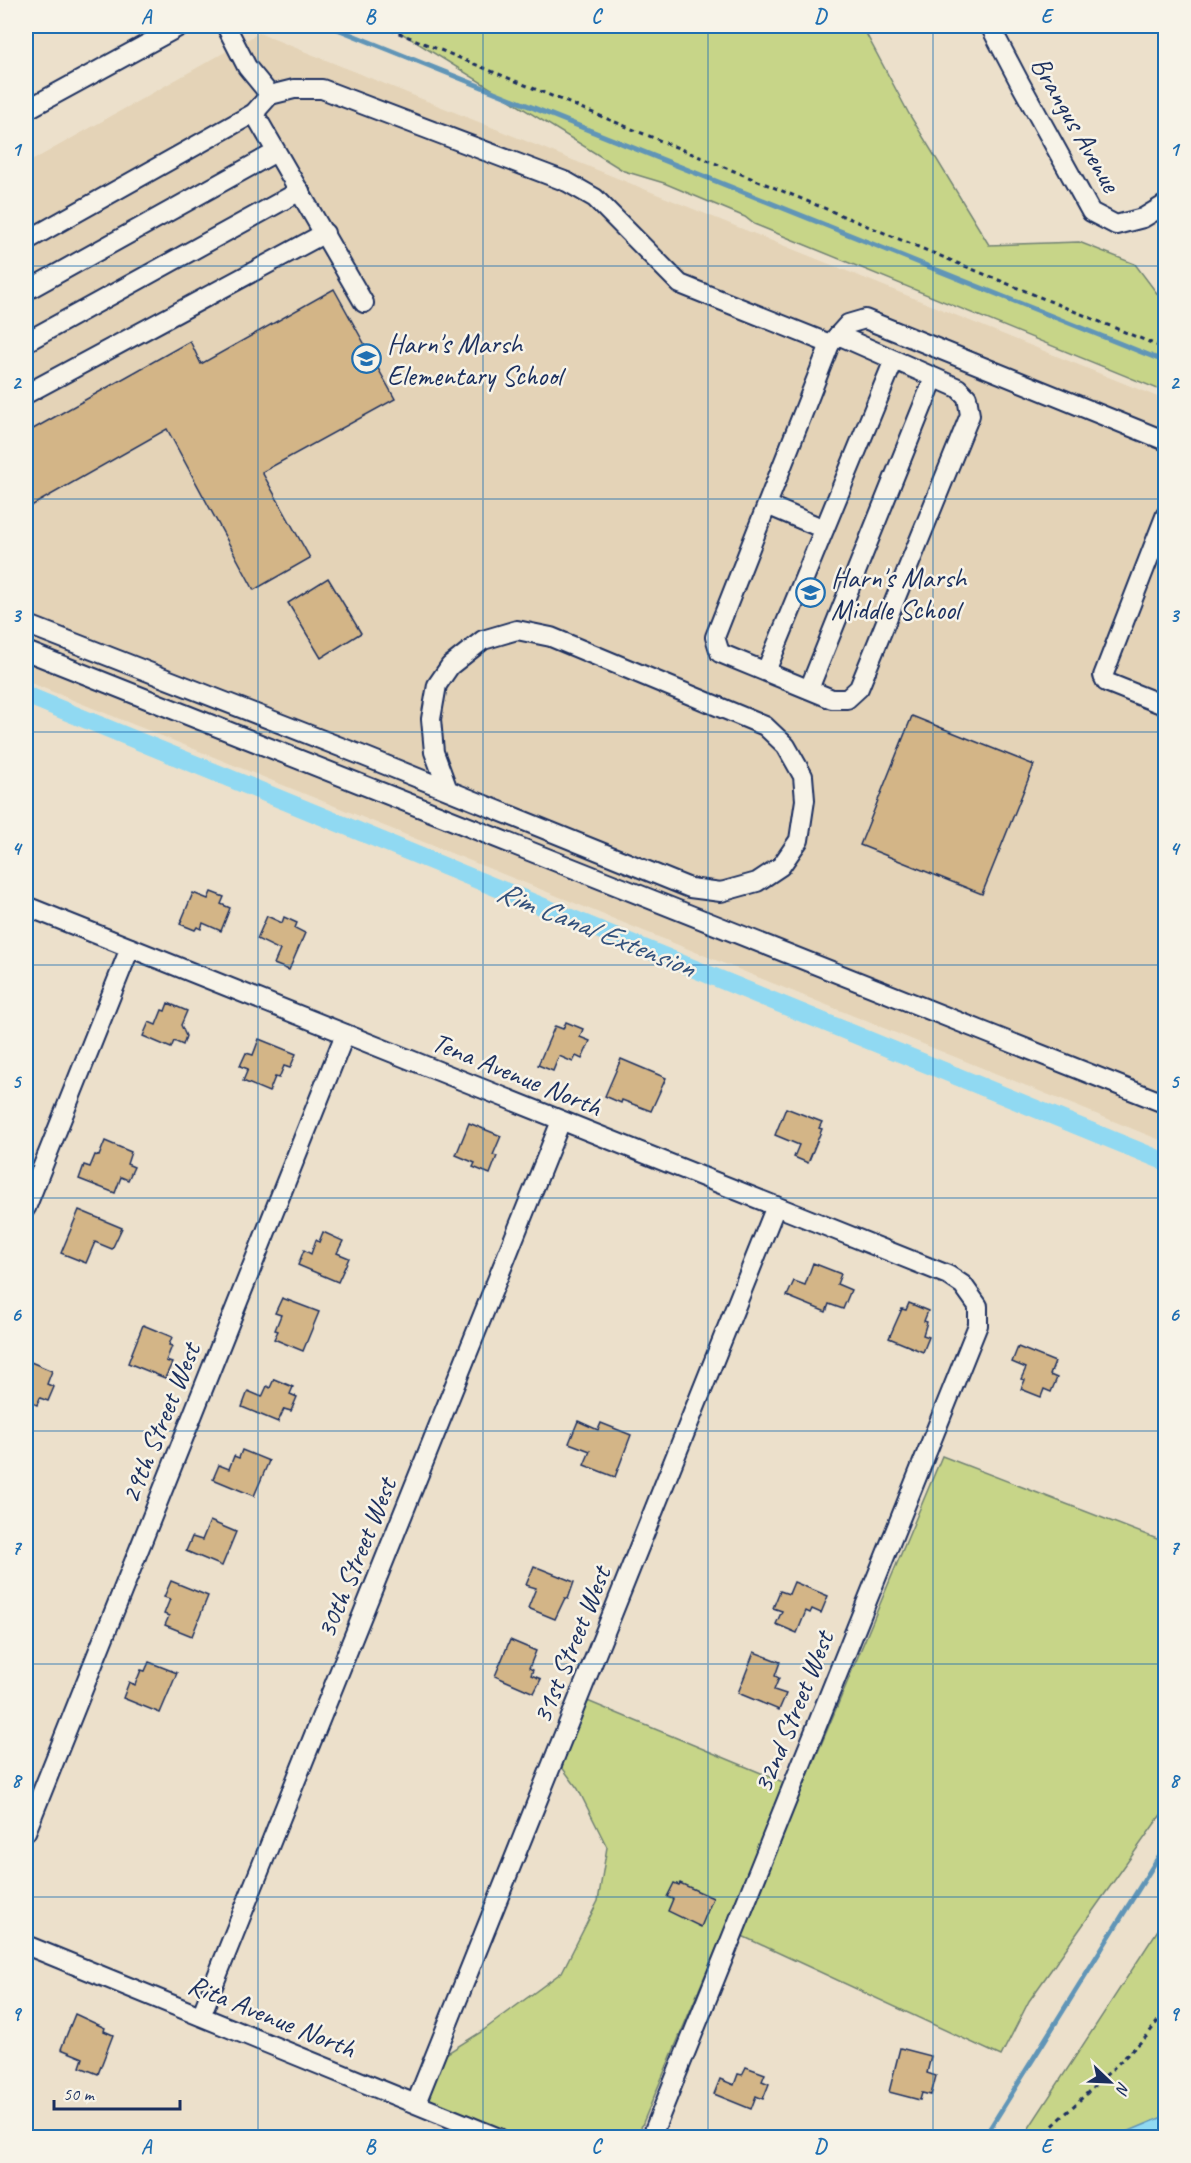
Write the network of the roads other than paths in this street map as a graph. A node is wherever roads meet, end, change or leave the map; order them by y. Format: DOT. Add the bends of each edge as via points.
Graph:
graph roads {
  1 [pos="180,26"];
  2 [pos="226,26"];
  3 [pos="990,26"];
  4 [pos="270,94"];
  5 [pos="26,110"];
  6 [pos="254,113"];
  7 [pos="276,152"];
  8 [pos="300,191"];
  9 [pos="1166,204"];
  10 [pos="325,233"];
  11 [pos="26,241"];
  12 [pos="26,291"];
  13 [pos="364,303"];
  14 [pos="834,339"];
  15 [pos="26,342"];
  16 [pos="894,360"];
  17 [pos="934,378"];
  18 [pos="26,394"];
  19 [pos="1166,441"];
  20 [pos="767,505"];
  21 [pos="1166,514"];
  22 [pos="824,529"];
  23 [pos="26,624"];
  24 [pos="26,651"];
  25 [pos="766,671"];
  26 [pos="809,689"];
  27 [pos="1166,706"];
  28 [pos="448,790"];
  29 [pos="26,906"];
  30 [pos="130,948"];
  31 [pos="345,1034"];
  32 [pos="1166,1104"];
  33 [pos="561,1120"];
  34 [pos="776,1206"];
  35 [pos="26,1208"];
  36 [pos="978,1306"];
  37 [pos="26,1832"];
  38 [pos="26,1945"];
  39 [pos="201,2016"];
  40 [pos="416,2103"];
  41 [pos="499,2138"];
  42 [pos="651,2138"];
  1 -- 5 [label="street"];
  2 -- 4 [label="street" via="247,67"];
  3 -- 9 [label="street, Brangus Avenue" via="1092,212 1116,225 1143,218"];
  4 -- 6 [label="street"];
  4 -- 14 [label="street" via="322,88 567,182 595,198 680,284"];
  6 -- 7 [label="street"];
  6 -- 11 [label="street"];
  7 -- 8 [label="street"];
  7 -- 12 [label="street"];
  8 -- 10 [label="street"];
  8 -- 15 [label="street"];
  10 -- 13 [label="street"];
  10 -- 18 [label="street"];
  14 -- 16 [label="street"];
  14 -- 19 [label="street" via="848,324 865,319"];
  14 -- 20 [label="street"];
  16 -- 17 [label="street"];
  16 -- 22 [label="street"];
  17 -- 26 [label="street"];
  17 -- 26 [label="street" via="958,388 967,398 970,415 966,426 859,688 847,699 832,699"];
  20 -- 22 [label="street"];
  20 -- 25 [label="street" via="715,637 720,653"];
  21 -- 27 [label="street" via="1103,676 1106,682"];
  22 -- 25 [label="street"];
  23 -- 28 [label="street"];
  24 -- 32 [label="street"];
  25 -- 26 [label="street"];
  28 -- 28 [label="street" via="690,888 721,892 757,882 781,866 799,840 805,800 803,776 786,746 765,726 551,637 517,630 483,640 450,666 437,685 430,719 434,752"];
  29 -- 30 [label="street, Tena Avenue North"];
  30 -- 31 [label="street, Tena Avenue North"];
  30 -- 35 [label="street"];
  31 -- 33 [label="street, Tena Avenue North"];
  31 -- 37 [label="street, 29th Street West"];
  33 -- 34 [label="street, Tena Avenue North"];
  33 -- 39 [label="street, 30th Street West"];
  34 -- 36 [label="street, Tena Avenue North" via="948,1275 963,1286"];
  34 -- 40 [label="street, 31st Street West"];
  36 -- 42 [label="street, 32nd Street West" via="978,1325"];
  38 -- 39 [label="street, Rita Avenue North"];
  39 -- 40 [label="street, Rita Avenue North"];
  40 -- 41 [label="street, Rita Avenue North"];
}
